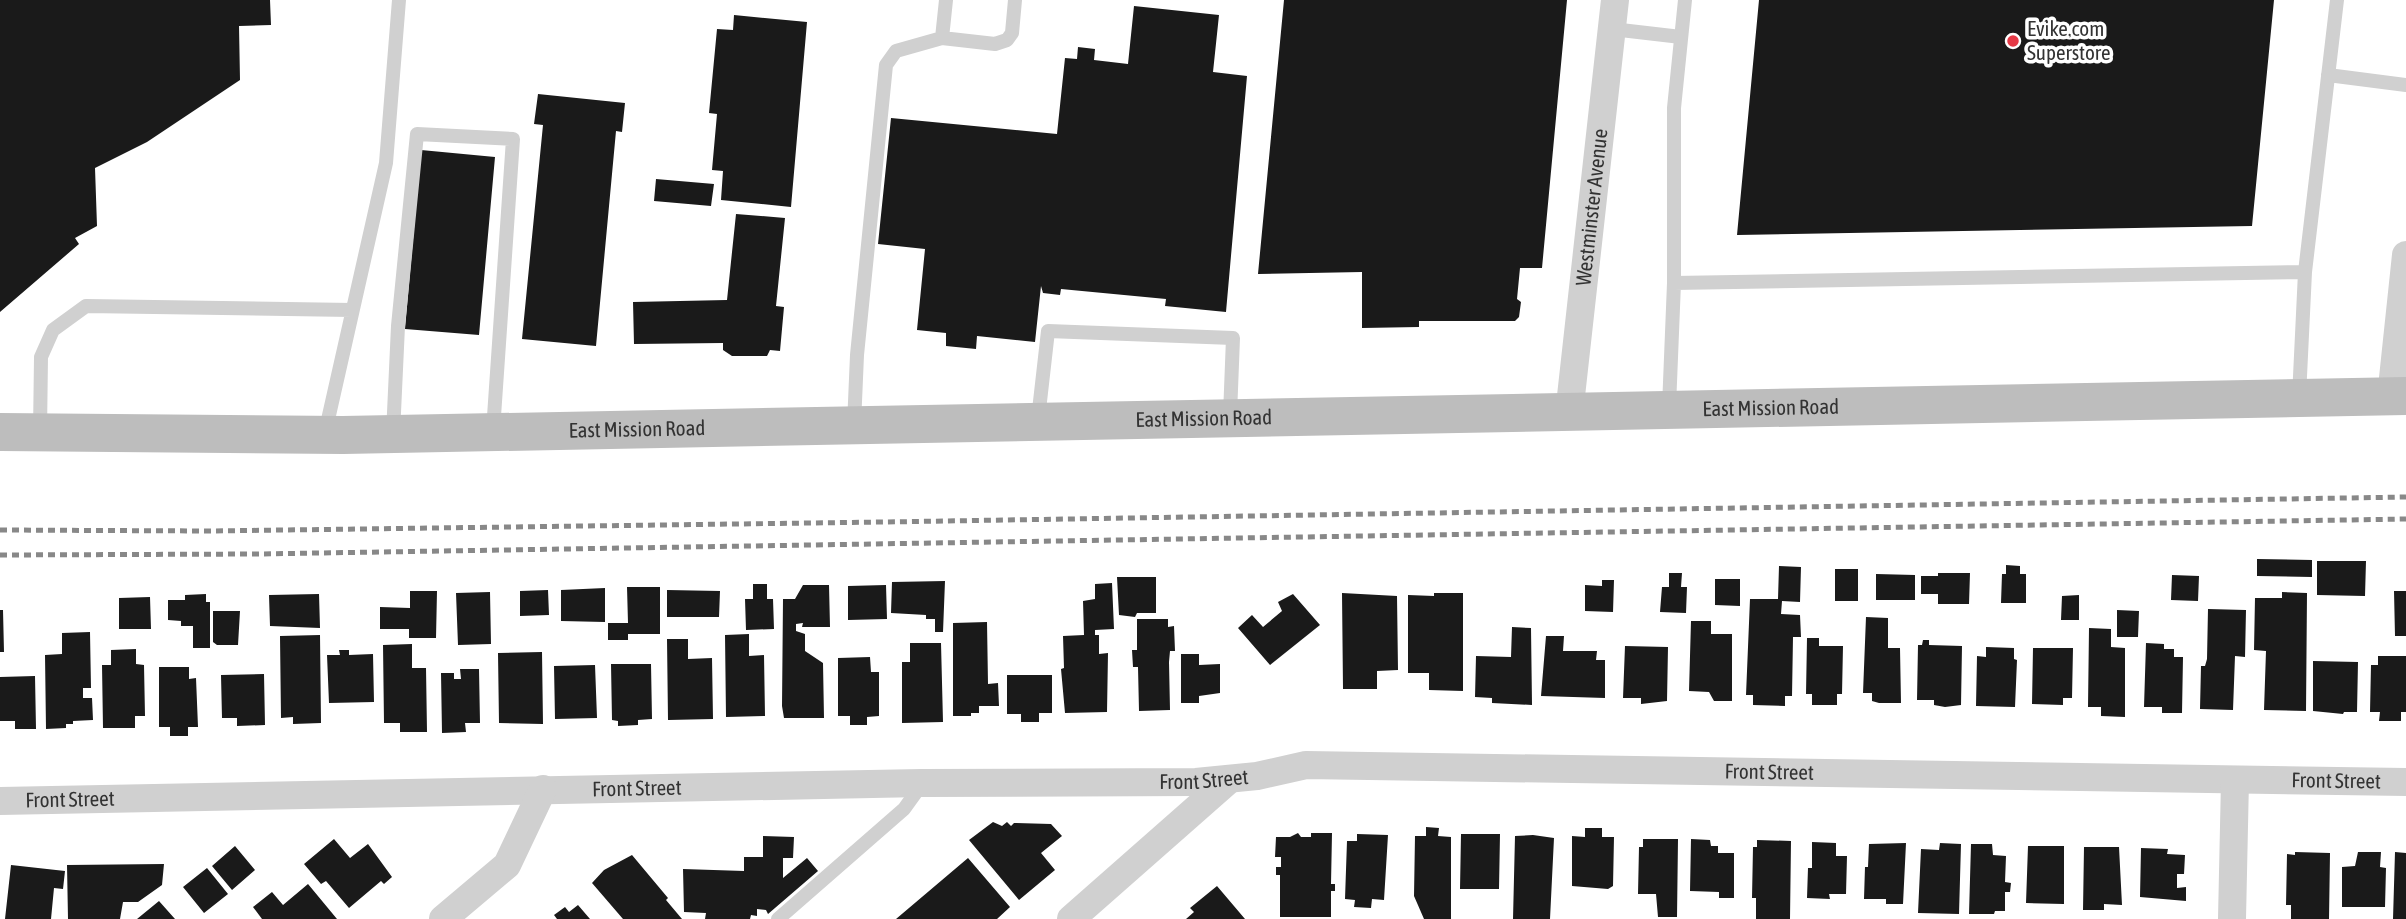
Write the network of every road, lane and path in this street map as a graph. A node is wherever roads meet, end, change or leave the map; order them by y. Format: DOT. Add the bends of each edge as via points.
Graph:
graph roads {
  1 [pos="399,0"];
  2 [pos="946,0"];
  3 [pos="1015,0"];
  4 [pos="1615,0"];
  5 [pos="1685,0"];
  6 [pos="2337,0"];
  7 [pos="1612,29"];
  8 [pos="1681,37"];
  9 [pos="943,38"];
  10 [pos="2328,75"];
  11 [pos="2406,85"];
  12 [pos="2406,255"];
  13 [pos="2305,272"];
  14 [pos="1674,283"];
  15 [pos="352,310"];
  16 [pos="2398,397"];
  17 [pos="2299,399"];
  18 [pos="1669,412"];
  19 [pos="1569,414"];
  20 [pos="1230,420"];
  21 [pos="1037,424"];
  22 [pos="854,427"];
  23 [pos="0,432"];
  24 [pos="40,433"];
  25 [pos="493,433"];
  26 [pos="393,434"];
  27 [pos="325,435"];
  28 [pos="1230,779"];
  29 [pos="2235,780"];
  30 [pos="2406,782"];
  31 [pos="922,783"];
  32 [pos="543,789"];
  33 [pos="0,800"];
  34 [pos="443,919"];
  35 [pos="778,919"];
  36 [pos="1071,919"];
  37 [pos="2232,919"];
  1 -- 15 [label="lane" via="386,163"];
  2 -- 9 [label="lane"];
  3 -- 9 [label="lane" via="1012,33 1007,40 995,44"];
  4 -- 7 [label="street, Westminster Avenue"];
  5 -- 8 [label="lane"];
  6 -- 10 [label="lane"];
  7 -- 8 [label="lane"];
  7 -- 19 [label="street, Westminster Avenue"];
  8 -- 14 [label="lane" via="1674,108"];
  9 -- 22 [label="lane" via="896,51 886,65"];
  10 -- 11 [label="lane"];
  10 -- 13 [label="lane"];
  12 -- 16 [label="street"];
  13 -- 14 [label="lane"];
  13 -- 17 [label="lane"];
  14 -- 18 [label="lane"];
  15 -- 24 [label="lane" via="86,306 53,330 41,357"];
  15 -- 27 [label="lane"];
  16 -- 17 [label="main road, East Mission Road"];
  17 -- 18 [label="main road, East Mission Road"];
  18 -- 19 [label="main road, East Mission Road"];
  19 -- 20 [label="main road, East Mission Road"];
  20 -- 21 [label="main road, East Mission Road"];
  20 -- 21 [label="lane" via="1233,338 1048,331"];
  21 -- 22 [label="main road, East Mission Road"];
  22 -- 25 [label="main road, East Mission Road"];
  23 -- 24 [label="main road, East Mission Road"];
  24 -- 27 [label="main road, East Mission Road"];
  25 -- 26 [label="main road, East Mission Road"];
  25 -- 26 [label="lane" via="513,139 417,134 398,326"];
  26 -- 27 [label="main road, East Mission Road"];
  28 -- 29 [label="street, Front Street" via="1306,765"];
  28 -- 31 [label="street, Front Street"];
  28 -- 36 [label="street"];
  29 -- 30 [label="street, Front Street"];
  29 -- 37 [label="street"];
  31 -- 32 [label="street, Front Street"];
  31 -- 35 [label="lane" via="904,809"];
  32 -- 33 [label="street, Front Street"];
  32 -- 34 [label="street" via="507,865"];
}
